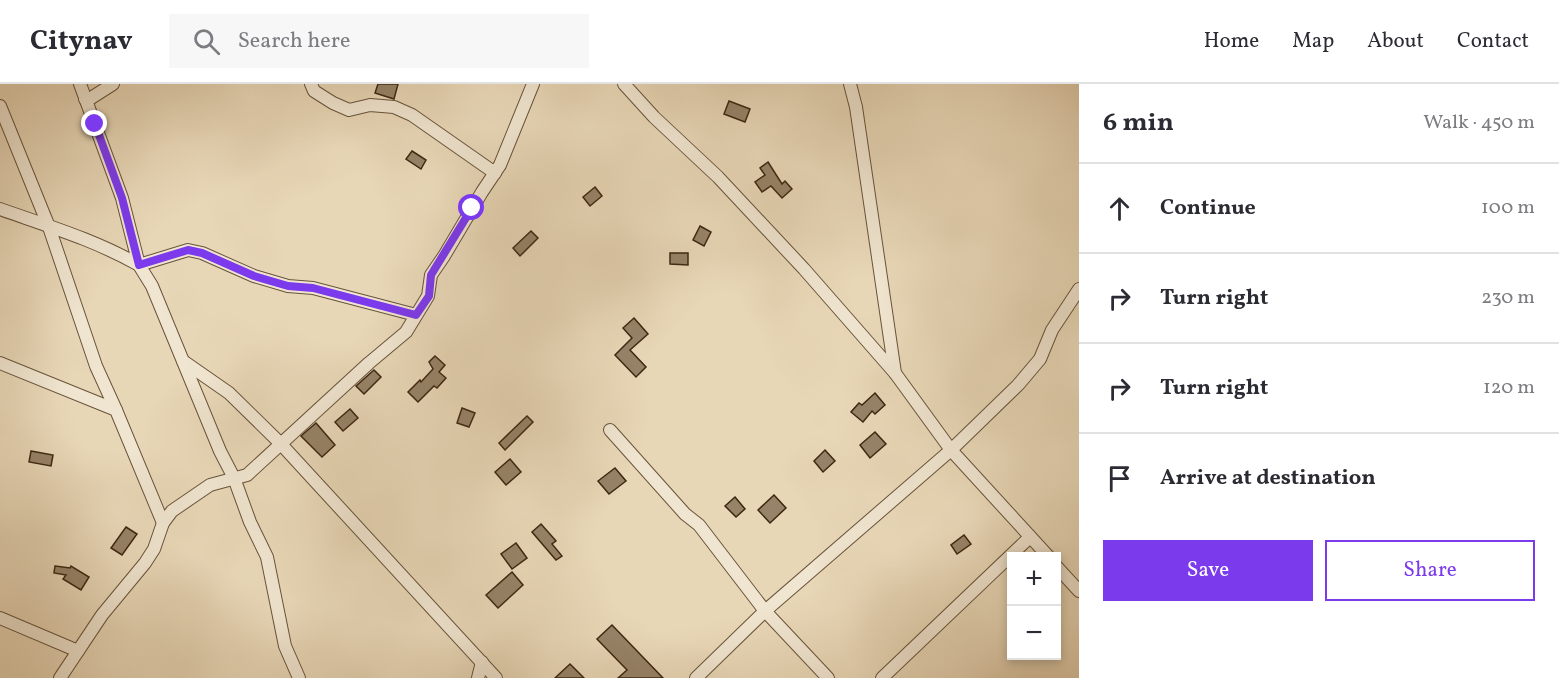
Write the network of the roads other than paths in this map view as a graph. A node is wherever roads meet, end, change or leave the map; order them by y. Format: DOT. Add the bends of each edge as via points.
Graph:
graph roads {
  1 [pos="80,84"];
  2 [pos="113,84"];
  3 [pos="311,84"];
  4 [pos="533,84"];
  5 [pos="624,84"];
  6 [pos="850,84"];
  7 [pos="86,99"];
  8 [pos="0,106"];
  9 [pos="495,173"];
  10 [pos="0,209"];
  11 [pos="49,227"];
  12 [pos="139,265"];
  13 [pos="1079,289"];
  14 [pos="416,315"];
  15 [pos="183,361"];
  16 [pos="0,363"];
  17 [pos="895,373"];
  18 [pos="116,410"];
  19 [pos="610,430"];
  20 [pos="280,443"];
  21 [pos="951,450"];
  22 [pos="234,478"];
  23 [pos="162,524"];
  24 [pos="1030,537"];
  25 [pos="1044,552"];
  26 [pos="1061,571"];
  27 [pos="1079,591"];
  28 [pos="765,611"];
  29 [pos="0,618"];
  30 [pos="78,651"];
  31 [pos="482,662"];
  32 [pos="60,678"];
  33 [pos="299,678"];
  34 [pos="478,678"];
  35 [pos="496,678"];
  36 [pos="696,678"];
  37 [pos="828,678"];
  38 [pos="882,678"];
  1 -- 7 [label="street"];
  2 -- 7 [label="street"];
  3 -- 9 [label="street" via="314,91 349,110 370,105 412,115"];
  4 -- 9 [label="street"];
  5 -- 17 [label="street" via="718,177"];
  6 -- 17 [label="street"];
  7 -- 12 [label="street" via="122,198"];
  8 -- 11 [label="street"];
  9 -- 14 [label="street" via="431,275 429,296"];
  10 -- 11 [label="street"];
  11 -- 12 [label="street" via="109,248"];
  11 -- 18 [label="street" via="96,366"];
  12 -- 14 [label="street" via="188,250 288,286 313,288"];
  12 -- 15 [label="street" via="152,286"];
  13 -- 21 [label="street" via="1060,315 1032,371"];
  14 -- 20 [label="street" via="406,332"];
  15 -- 20 [label="street" via="229,393"];
  15 -- 22 [label="street"];
  16 -- 18 [label="street"];
  17 -- 21 [label="street"];
  18 -- 23 [label="street"];
  19 -- 28 [label="street" via="699,525"];
  20 -- 22 [label="street" via="247,475"];
  20 -- 31 [label="street"];
  21 -- 24 [label="street"];
  21 -- 28 [label="street"];
  22 -- 23 [label="street" via="210,485 172,511"];
  22 -- 33 [label="street" via="267,557 287,652"];
  23 -- 30 [label="street" via="154,549"];
  24 -- 25 [label="street"];
  24 -- 38 [label="street"];
  26 -- 27 [label="street"];
  28 -- 36 [label="street"];
  28 -- 37 [label="street"];
  29 -- 30 [label="street"];
  30 -- 32 [label="street"];
  31 -- 34 [label="street"];
  31 -- 35 [label="street"];
}
